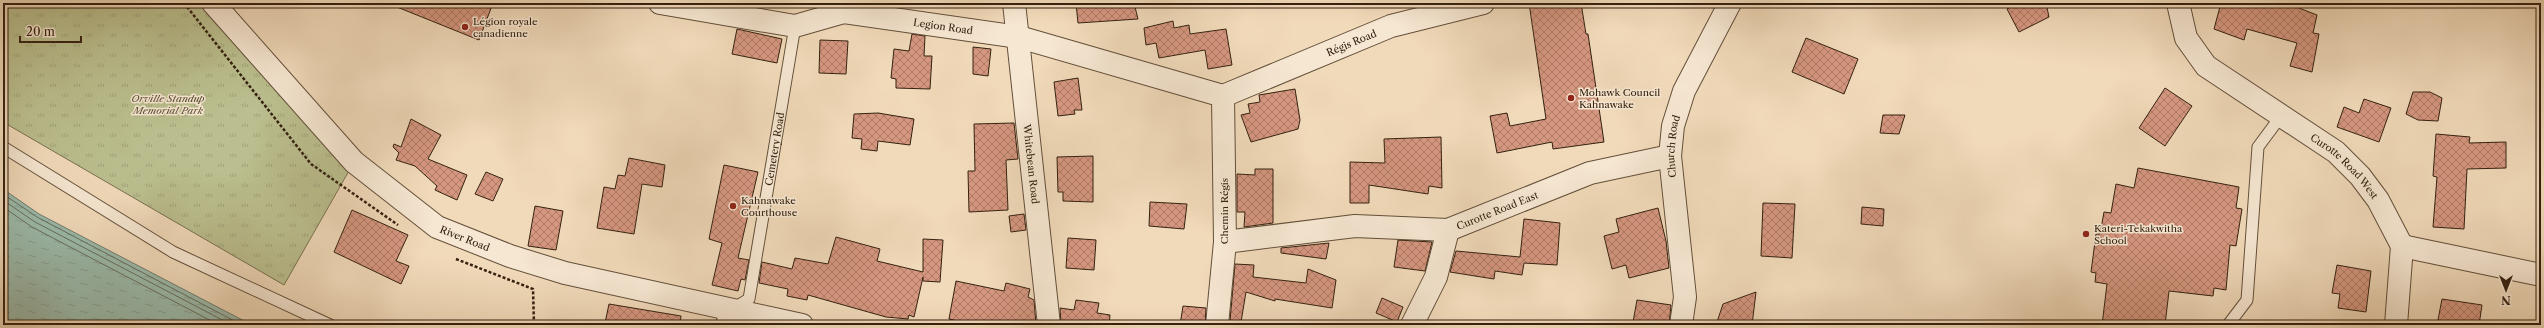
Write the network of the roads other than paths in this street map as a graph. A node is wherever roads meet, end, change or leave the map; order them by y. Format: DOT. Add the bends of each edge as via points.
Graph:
graph roads {
  1 [pos="213,3"];
  2 [pos="660,3"];
  3 [pos="1014,3"];
  4 [pos="1483,3"];
  5 [pos="1730,3"];
  6 [pos="2178,3"];
  7 [pos="845,7"];
  8 [pos="795,26"];
  9 [pos="1019,37"];
  10 [pos="1223,96"];
  11 [pos="2281,116"];
  12 [pos="3,147"];
  13 [pos="1670,156"];
  14 [pos="1448,230"];
  15 [pos="1224,242"];
  16 [pos="2402,246"];
  17 [pos="2541,276"];
  18 [pos="729,318"];
  19 [pos="330,325"];
  20 [pos="802,325"];
  21 [pos="1049,325"];
  22 [pos="1217,325"];
  23 [pos="1412,325"];
  24 [pos="1681,325"];
  25 [pos="2228,325"];
  26 [pos="2396,325"];
  1 -- 18 [label="street, River Road" via="354,162 437,227 510,256"];
  2 -- 8 [label="street, Legion Road"];
  3 -- 9 [label="street, Whitebean Road"];
  4 -- 10 [label="street, Régis Road" via="1391,26"];
  5 -- 13 [label="street, Church Road" via="1684,91 1673,126"];
  6 -- 11 [label="street, Curotte Road West" via="2186,38 2206,66"];
  7 -- 8 [label="street, Legion Road"];
  7 -- 9 [label="street, Legion Road"];
  8 -- 18 [label="lane, Cemetery Road" via="749,299"];
  9 -- 10 [label="street, Legion Road"];
  9 -- 21 [label="street, Whitebean Road"];
  10 -- 15 [label="street, Chemin Régis"];
  11 -- 16 [label="street, Curotte Road West" via="2336,152 2360,176 2378,200"];
  11 -- 25 [label="lane" via="2258,147 2247,300"];
  12 -- 19 [label="lane" via="173,252"];
  13 -- 14 [label="street, Curotte Road East" via="1590,173"];
  13 -- 24 [label="street, Church Road" via="1685,297"];
  14 -- 15 [label="street, Curotte Road East" via="1355,226"];
  14 -- 23 [label="street" via="1436,277"];
  15 -- 22 [label="street, Chemin Régis"];
  16 -- 17 [label="street"];
  16 -- 26 [label="street"];
  18 -- 20 [label="street, River Road"];
}
